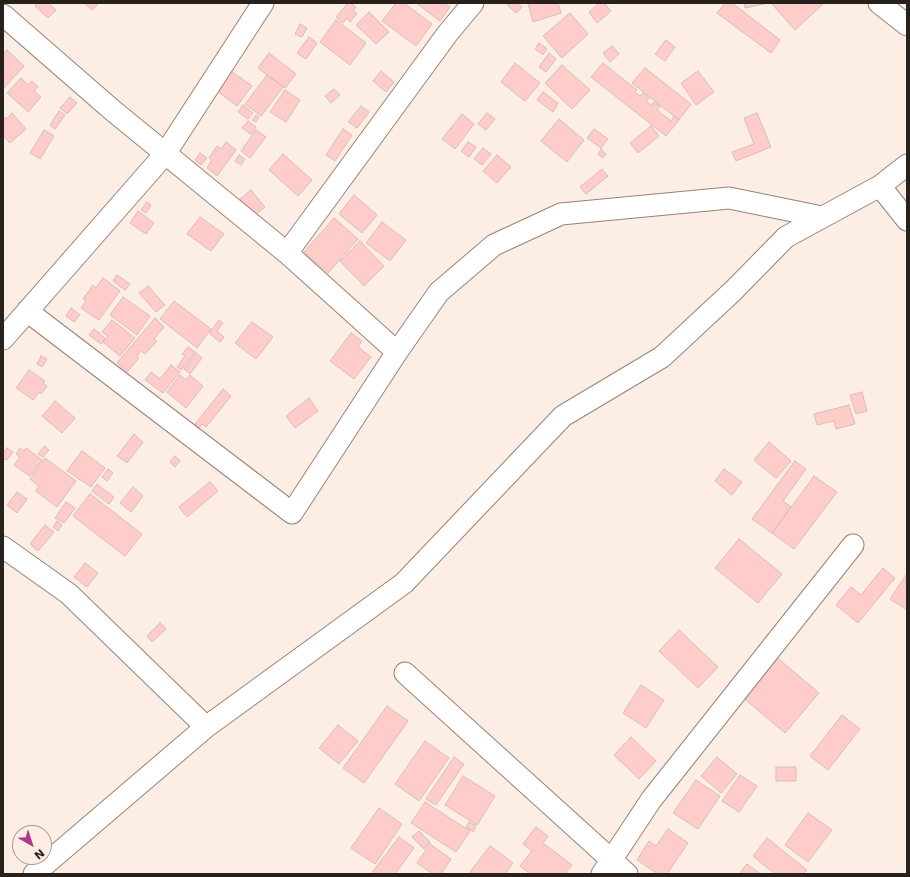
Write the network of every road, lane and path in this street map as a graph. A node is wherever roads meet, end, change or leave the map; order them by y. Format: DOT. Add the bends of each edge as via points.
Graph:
graph roads {
  1 [pos="263,3"];
  2 [pos="473,3"];
  3 [pos="879,3"];
  4 [pos="3,15"];
  5 [pos="907,25"];
  6 [pos="165,154"];
  7 [pos="907,164"];
  8 [pos="880,186"];
  9 [pos="822,217"];
  10 [pos="907,220"];
  11 [pos="286,253"];
  12 [pos="28,311"];
  13 [pos="3,339"];
  14 [pos="397,352"];
  15 [pos="853,545"];
  16 [pos="3,547"];
  17 [pos="405,673"];
  18 [pos="206,727"];
  19 [pos="607,867"];
  20 [pos="34,874"];
  21 [pos="627,874"];
  1 -- 6 [label="street"];
  2 -- 11 [label="street" via="448,33"];
  3 -- 5 [label="street"];
  4 -- 6 [label="street"];
  6 -- 11 [label="street"];
  6 -- 12 [label="street"];
  7 -- 8 [label="street"];
  8 -- 9 [label="street"];
  8 -- 10 [label="street"];
  9 -- 14 [label="street" via="729,198 561,214 494,245 439,292"];
  9 -- 18 [label="street" via="786,237 662,357 562,416 404,583"];
  11 -- 14 [label="street"];
  12 -- 13 [label="street"];
  12 -- 14 [label="street" via="292,513"];
  15 -- 19 [label="street" via="651,800"];
  16 -- 18 [label="street" via="69,594"];
  17 -- 19 [label="street"];
  18 -- 20 [label="street"];
  19 -- 21 [label="street"];
}
